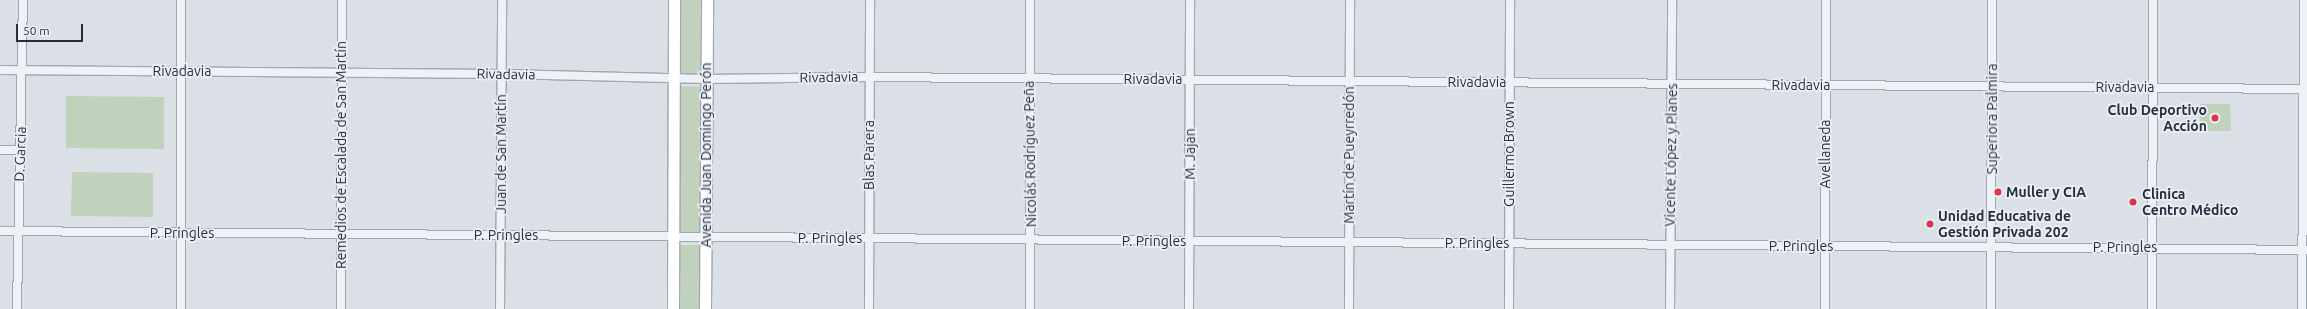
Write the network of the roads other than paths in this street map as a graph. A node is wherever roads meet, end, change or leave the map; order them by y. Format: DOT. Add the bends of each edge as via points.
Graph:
graph roads {
  1 [pos="23,0"];
  2 [pos="182,0"];
  3 [pos="342,0"];
  4 [pos="502,0"];
  5 [pos="674,0"];
  6 [pos="707,0"];
  7 [pos="870,0"];
  8 [pos="1030,0"];
  9 [pos="1190,0"];
  10 [pos="1350,0"];
  11 [pos="1510,0"];
  12 [pos="1672,0"];
  13 [pos="1826,0"];
  14 [pos="1992,0"];
  15 [pos="2153,0"];
  16 [pos="2304,0"];
  17 [pos="0,70"];
  18 [pos="22,70"];
  19 [pos="181,71"];
  20 [pos="342,73"];
  21 [pos="501,74"];
  22 [pos="870,77"];
  23 [pos="1029,78"];
  24 [pos="674,79"];
  25 [pos="706,79"];
  26 [pos="1190,80"];
  27 [pos="1350,81"];
  28 [pos="1510,82"];
  29 [pos="1672,84"];
  30 [pos="1825,85"];
  31 [pos="1992,87"];
  32 [pos="2152,88"];
  33 [pos="2305,89"];
  34 [pos="0,150"];
  35 [pos="19,150"];
  36 [pos="0,231"];
  37 [pos="18,231"];
  38 [pos="181,233"];
  39 [pos="342,234"];
  40 [pos="501,235"];
  41 [pos="673,237"];
  42 [pos="706,237"];
  43 [pos="869,238"];
  44 [pos="1031,241"];
  45 [pos="1190,241"];
  46 [pos="1349,242"];
  47 [pos="1509,243"];
  48 [pos="1670,246"];
  49 [pos="1825,246"];
  50 [pos="1991,247"];
  51 [pos="2152,247"];
  52 [pos="2305,250"];
  53 [pos="17,309"];
  54 [pos="181,309"];
  55 [pos="340,309"];
  56 [pos="500,309"];
  57 [pos="673,309"];
  58 [pos="705,309"];
  59 [pos="869,309"];
  60 [pos="1030,309"];
  61 [pos="1189,309"];
  62 [pos="1349,309"];
  63 [pos="1509,309"];
  64 [pos="1670,309"];
  65 [pos="1824,309"];
  66 [pos="1991,309"];
  67 [pos="2152,309"];
  68 [pos="2302,309"];
  1 -- 18 [label="street, D. Garcia"];
  2 -- 19 [label="street"];
  3 -- 20 [label="street, Remedios de Escalada de San Martín"];
  4 -- 21 [label="street, Juan de San Martín"];
  5 -- 24 [label="main road"];
  6 -- 25 [label="main road, Avenida Juan Domingo Perón"];
  7 -- 22 [label="street, Blas Parera"];
  8 -- 23 [label="street, Nicolás Rodríguez Peña"];
  9 -- 26 [label="street, M. Jajan"];
  10 -- 27 [label="street, Martín de Pueyrredón"];
  11 -- 28 [label="street, Guillermo Brown"];
  12 -- 29 [label="street, Vicente López y Planes"];
  13 -- 30 [label="street, Avellaneda"];
  14 -- 31 [label="street, Superiora Palmira"];
  15 -- 32 [label="street"];
  16 -- 33 [label="street"];
  17 -- 18 [label="street, Rivadavia"];
  18 -- 19 [label="street, Rivadavia"];
  18 -- 35 [label="street, D. Garcia"];
  19 -- 20 [label="street, Rivadavia"];
  19 -- 38 [label="street"];
  20 -- 21 [label="street, Rivadavia"];
  20 -- 39 [label="street, Remedios de Escalada de San Martín"];
  21 -- 24 [label="street, Rivadavia"];
  21 -- 40 [label="street, Juan de San Martín"];
  22 -- 23 [label="street, Rivadavia"];
  22 -- 25 [label="street, Rivadavia"];
  22 -- 43 [label="street, Blas Parera"];
  23 -- 26 [label="street, Rivadavia"];
  23 -- 44 [label="street, Nicolás Rodríguez Peña"];
  24 -- 25 [label="street, Rivadavia"];
  24 -- 41 [label="main road"];
  25 -- 42 [label="main road, Avenida Juan Domingo Perón"];
  26 -- 27 [label="street, Rivadavia"];
  26 -- 45 [label="street, M. Jajan"];
  27 -- 28 [label="street, Rivadavia"];
  27 -- 46 [label="street, Martín de Pueyrredón"];
  28 -- 29 [label="street, Rivadavia"];
  28 -- 47 [label="street, Guillermo Brown"];
  29 -- 30 [label="street, Rivadavia"];
  29 -- 48 [label="street, Vicente López y Planes"];
  30 -- 31 [label="street, Rivadavia"];
  30 -- 49 [label="street, Avellaneda"];
  31 -- 32 [label="street, Rivadavia"];
  31 -- 50 [label="street, Superiora Palmira"];
  32 -- 33 [label="street, Rivadavia"];
  32 -- 51 [label="street"];
  33 -- 52 [label="street"];
  34 -- 35 [label="street"];
  35 -- 37 [label="street, D. Garcia"];
  36 -- 37 [label="street, P. Pringles"];
  37 -- 38 [label="street, P. Pringles"];
  37 -- 53 [label="street, D. Garcia"];
  38 -- 39 [label="street, P. Pringles"];
  38 -- 54 [label="street"];
  39 -- 40 [label="street, P. Pringles"];
  39 -- 55 [label="street, Remedios de Escalada de San Martín"];
  40 -- 41 [label="street, P. Pringles"];
  40 -- 56 [label="street, Juan de San Martín"];
  41 -- 42 [label="street, P. Pringles"];
  41 -- 57 [label="main road"];
  42 -- 43 [label="street, P. Pringles"];
  42 -- 58 [label="main road, Avenida Juan Domingo Perón"];
  43 -- 44 [label="street, P. Pringles"];
  43 -- 59 [label="street, Blas Parera"];
  44 -- 45 [label="street, P. Pringles"];
  44 -- 60 [label="street, Nicolás Rodríguez Peña"];
  45 -- 46 [label="street, P. Pringles"];
  45 -- 61 [label="street, M. Jajan"];
  46 -- 47 [label="street, P. Pringles"];
  46 -- 62 [label="street, Martín de Pueyrredón"];
  47 -- 48 [label="street, P. Pringles"];
  47 -- 63 [label="street, Guillermo Brown"];
  48 -- 49 [label="street, P. Pringles"];
  48 -- 64 [label="street, Vicente López y Planes"];
  49 -- 50 [label="street, P. Pringles"];
  49 -- 65 [label="street, Avellaneda"];
  50 -- 51 [label="street, P. Pringles"];
  50 -- 66 [label="street, Superiora Palmira"];
  51 -- 52 [label="street, P. Pringles"];
  51 -- 67 [label="street"];
  52 -- 68 [label="street"];
}
